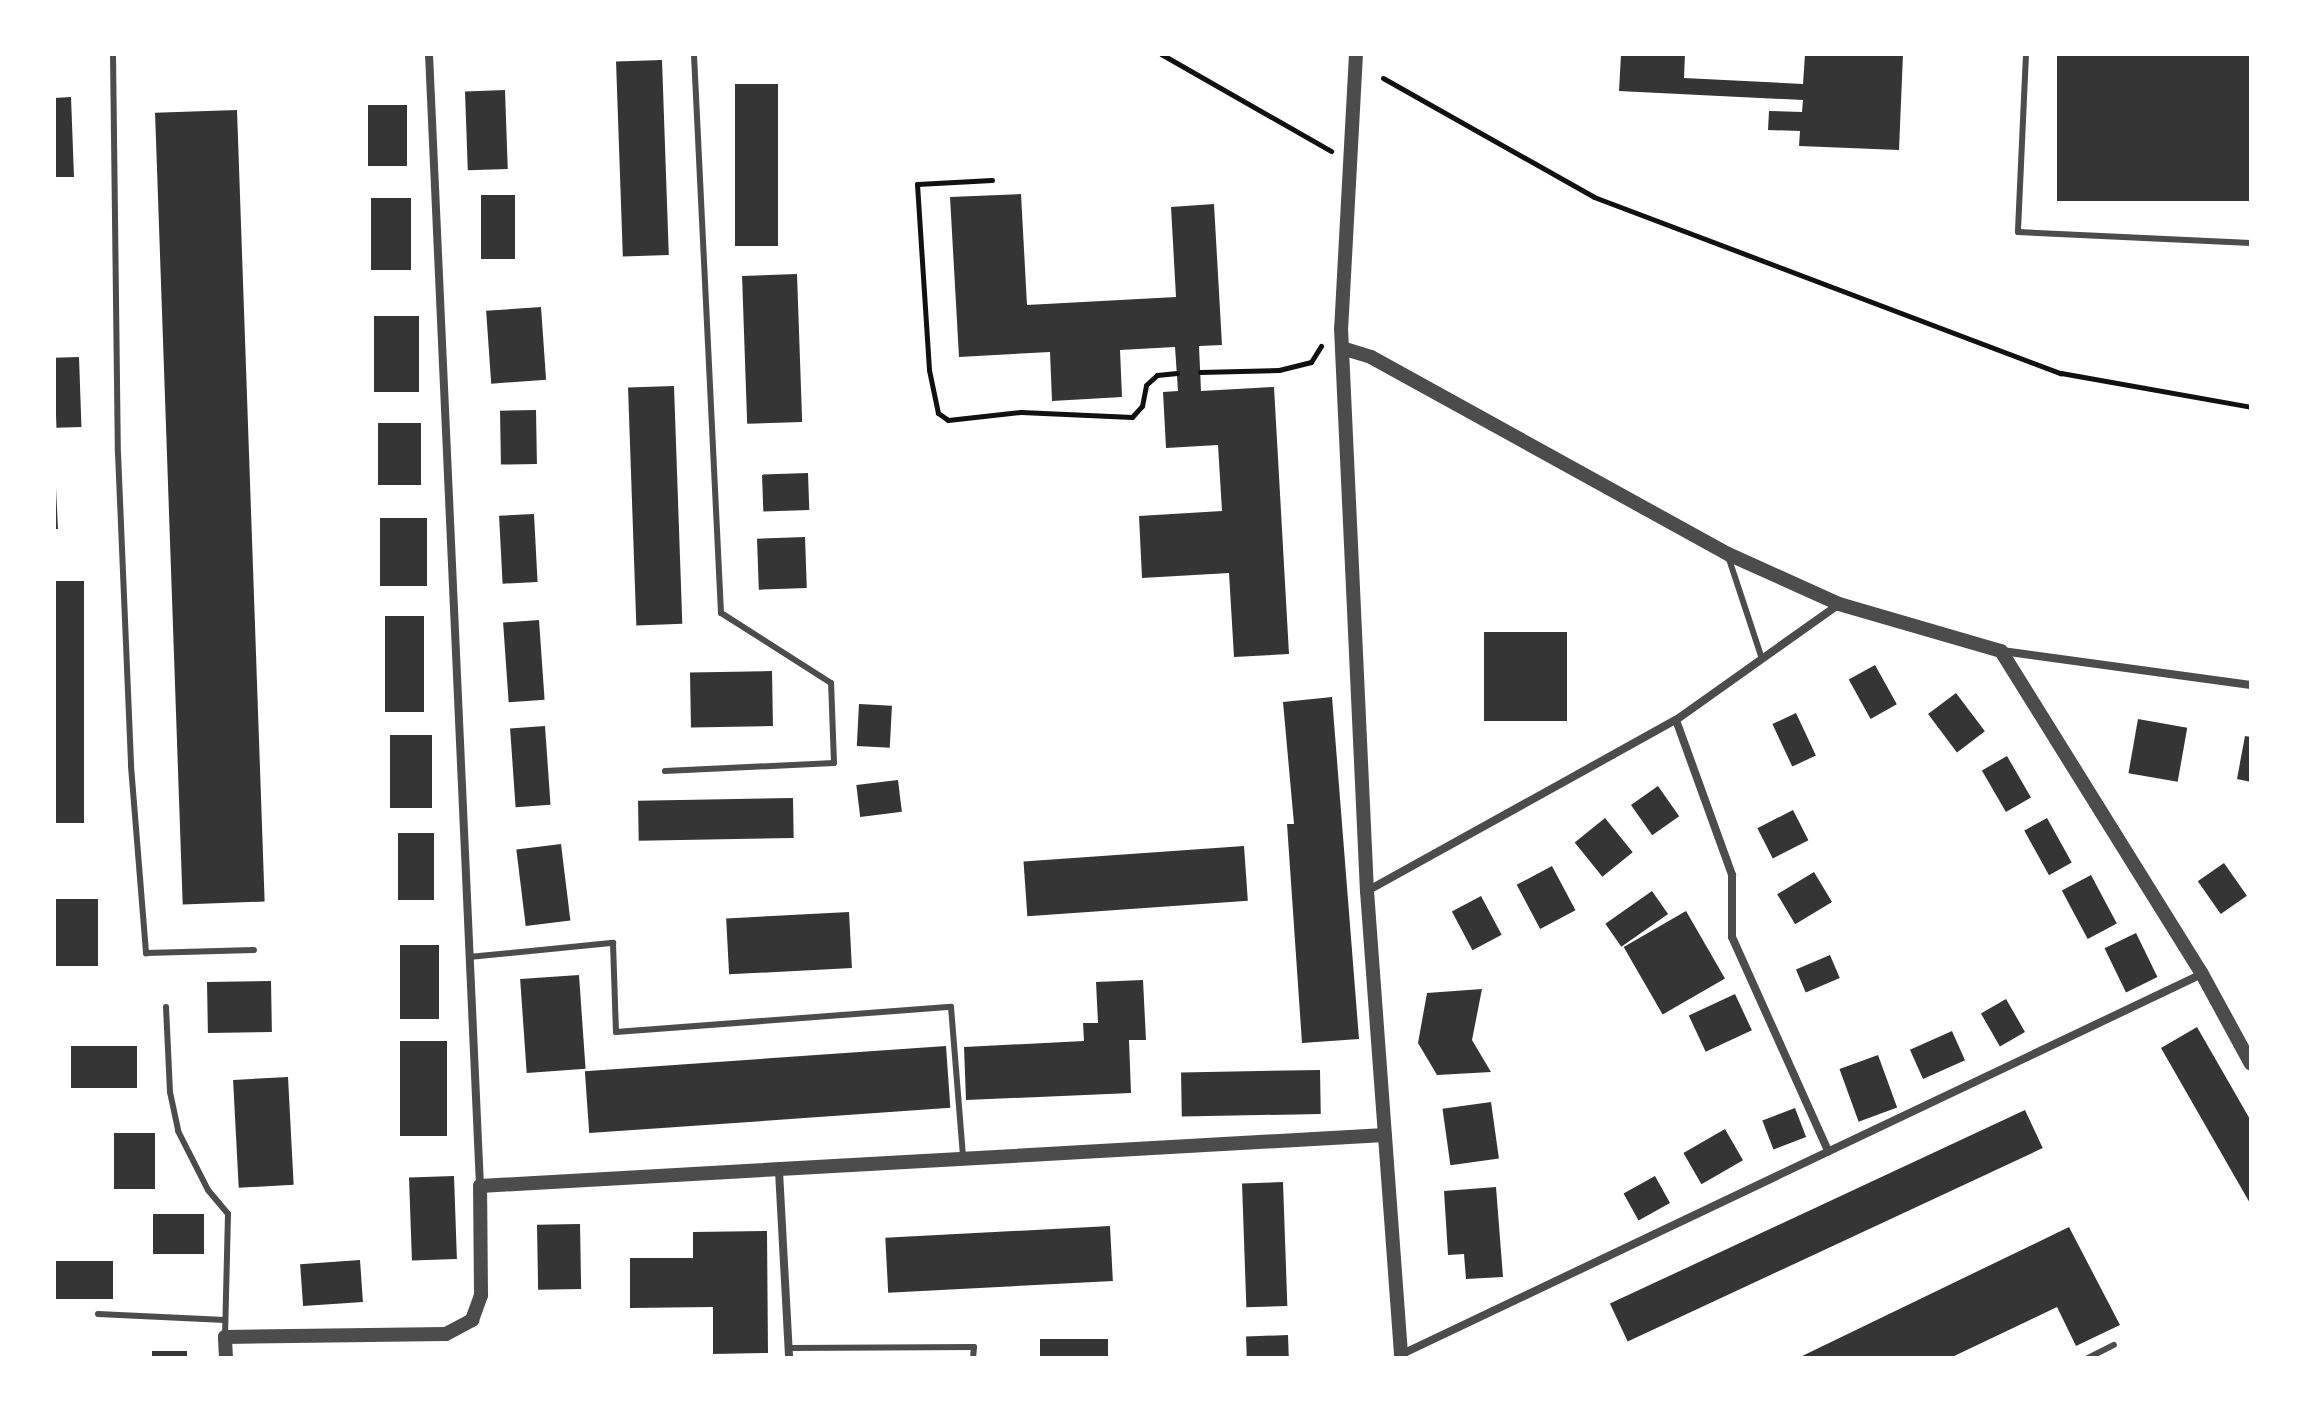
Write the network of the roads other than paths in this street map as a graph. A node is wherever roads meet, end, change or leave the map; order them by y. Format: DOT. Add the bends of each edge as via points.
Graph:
graph roads {
  1 [pos="113,54"];
  2 [pos="429,54"];
  3 [pos="694,54"];
  4 [pos="1356,54"];
  5 [pos="2026,54"];
  6 [pos="2251,243"];
  7 [pos="1344,344"];
  8 [pos="1728,554"];
  9 [pos="1839,604"];
  10 [pos="2001,651"];
  11 [pos="1763,662"];
  12 [pos="2251,685"];
  13 [pos="1676,720"];
  14 [pos="665,771"];
  15 [pos="1367,891"];
  16 [pos="254,950"];
  17 [pos="469,957"];
  18 [pos="2202,974"];
  19 [pos="166,1007"];
  20 [pos="2251,1064"];
  21 [pos="1385,1135"];
  22 [pos="1828,1151"];
  23 [pos="963,1160"];
  24 [pos="779,1171"];
  25 [pos="480,1186"];
  26 [pos="98,1314"];
  27 [pos="225,1320"];
  28 [pos="225,1337"];
  29 [pos="2114,1345"];
  30 [pos="788,1353"];
  31 [pos="1400,1356"];
  32 [pos="226,1358"];
  33 [pos="973,1358"];
  34 [pos="2088,1358"];
  1 -- 16 [label="lane" via="118,453 131,766 146,953"];
  2 -- 17 [label="street"];
  3 -- 14 [label="lane" via="721,613 831,683 834,763"];
  4 -- 7 [label="street"];
  5 -- 6 [label="lane" via="2018,232"];
  7 -- 8 [label="street"];
  7 -- 15 [label="street"];
  8 -- 9 [label="street"];
  8 -- 11 [label="lane"];
  9 -- 10 [label="street"];
  9 -- 11 [label="street"];
  10 -- 12 [label="street"];
  10 -- 18 [label="street"];
  11 -- 13 [label="street"];
  13 -- 15 [label="street"];
  13 -- 22 [label="street" via="1732,875 1732,937"];
  15 -- 21 [label="street"];
  17 -- 23 [label="lane" via="613,943 616,1032 951,1007"];
  17 -- 25 [label="street"];
  18 -- 20 [label="street"];
  18 -- 22 [label="street"];
  19 -- 27 [label="lane" via="170,1092 178,1131 208,1190 228,1214"];
  21 -- 23 [label="street"];
  21 -- 31 [label="street"];
  22 -- 31 [label="street"];
  23 -- 24 [label="street"];
  24 -- 25 [label="street"];
  24 -- 30 [label="street"];
  25 -- 28 [label="street" via="481,1295 472,1320 446,1334"];
  26 -- 27 [label="lane"];
  27 -- 28 [label="lane"];
  28 -- 32 [label="street"];
  29 -- 34 [label="lane"];
  30 -- 33 [label="lane" via="974,1347"];
}
